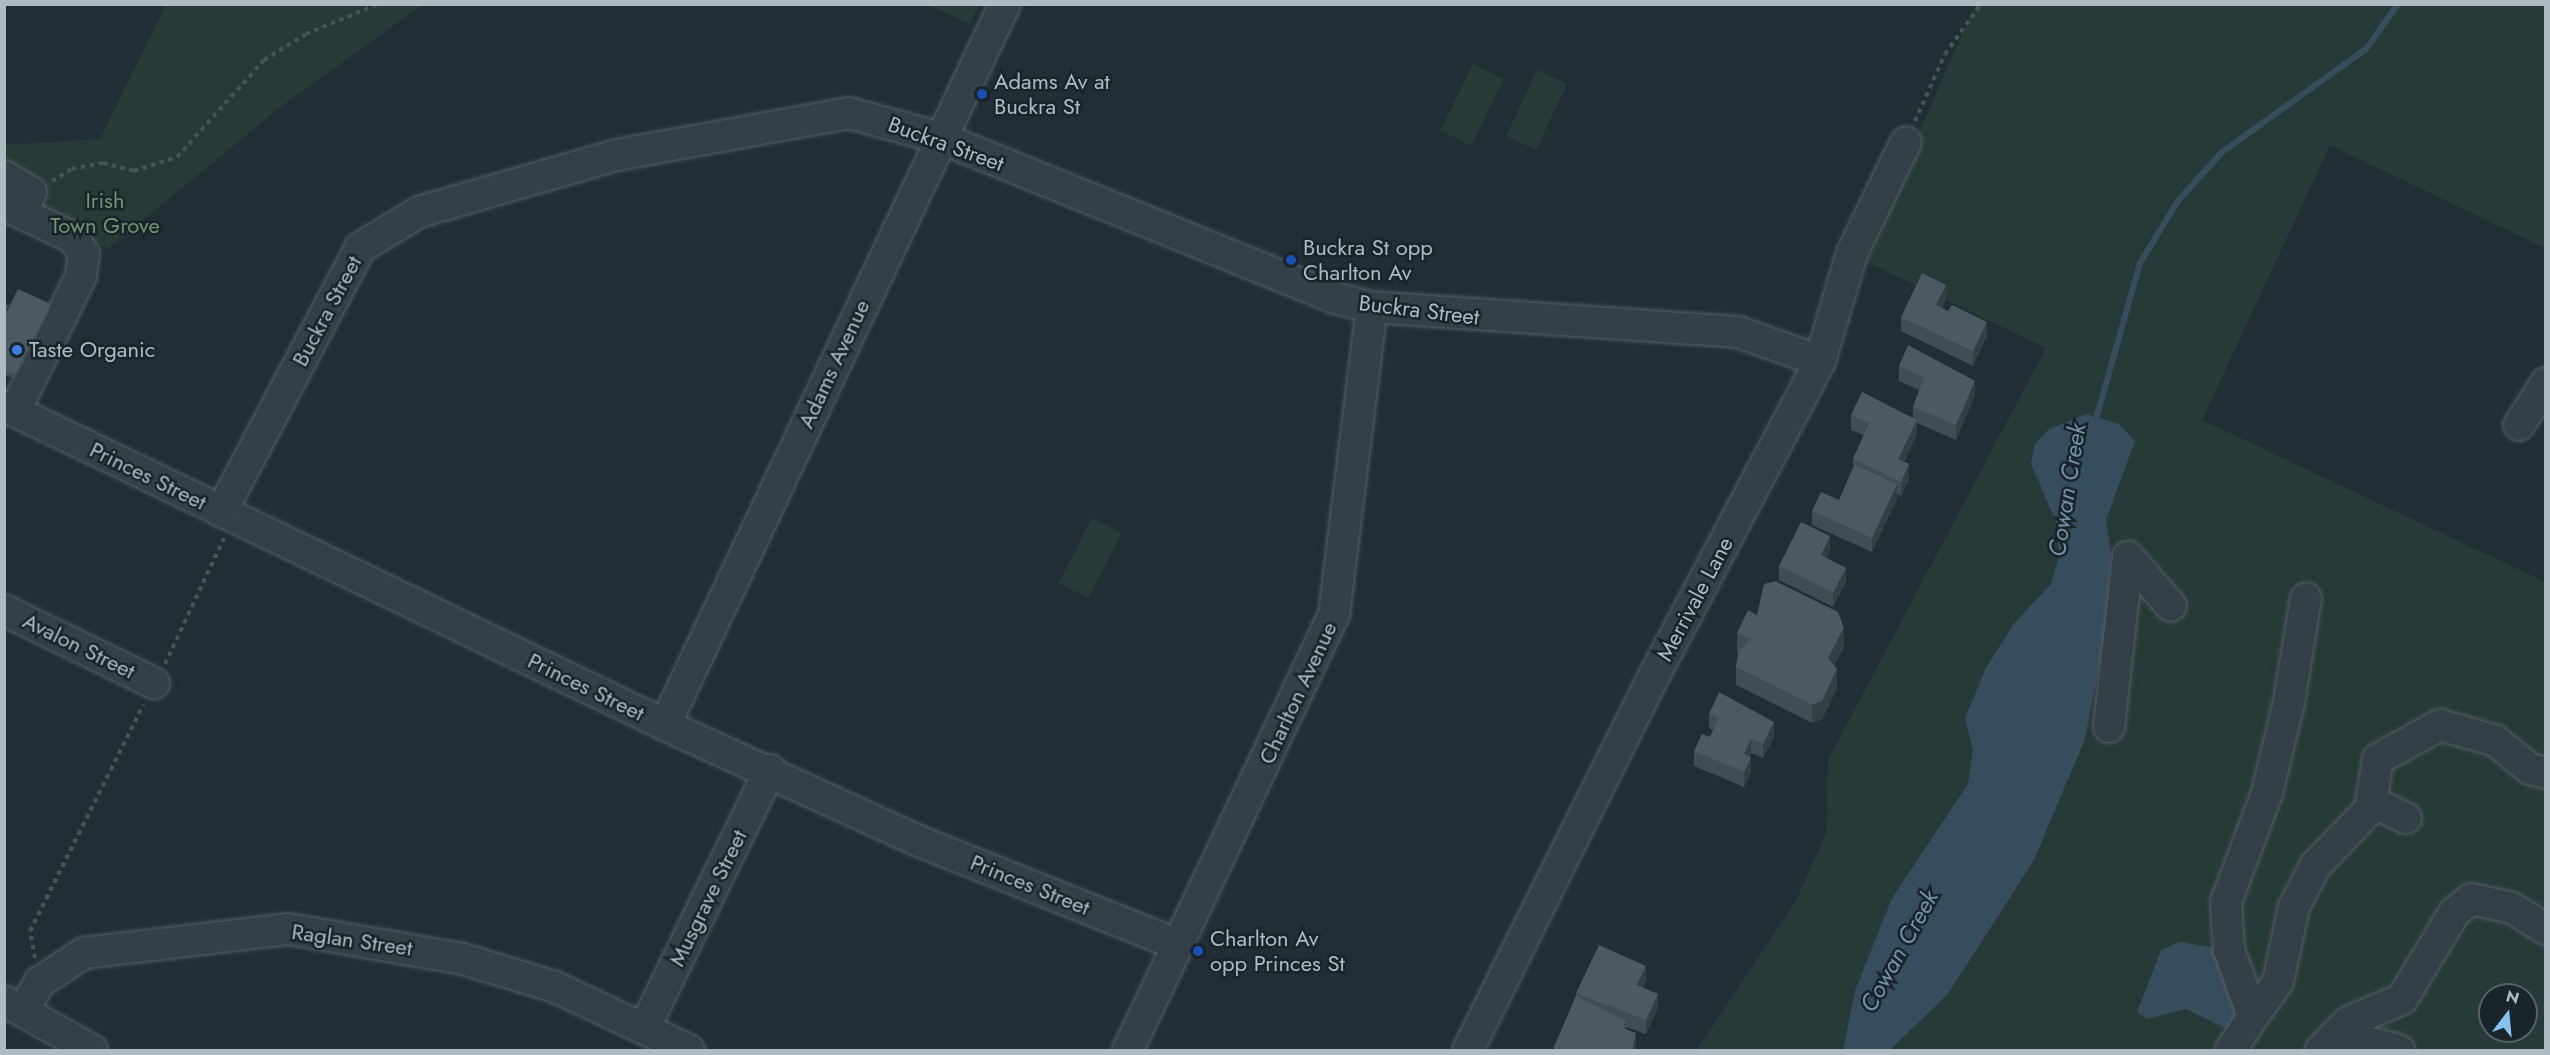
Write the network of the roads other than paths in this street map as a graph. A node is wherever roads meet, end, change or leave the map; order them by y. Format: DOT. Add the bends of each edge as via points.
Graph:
graph roads {
  1 [pos="1005,4"];
  2 [pos="941,138"];
  3 [pos="1906,141"];
  4 [pos="4,176"];
  5 [pos="19,204"];
  6 [pos="1372,308"];
  7 [pos="1820,361"];
  8 [pos="2546,383"];
  9 [pos="10,409"];
  10 [pos="2518,425"];
  11 [pos="224,520"];
  12 [pos="2306,598"];
  13 [pos="2171,606"];
  14 [pos="4,610"];
  15 [pos="154,683"];
  16 [pos="665,724"];
  17 [pos="2109,727"];
  18 [pos="770,770"];
  19 [pos="2546,773"];
  20 [pos="2370,809"];
  21 [pos="2406,818"];
  22 [pos="2546,928"];
  23 [pos="1178,945"];
  24 [pos="14,1006"];
  25 [pos="2253,1016"];
  26 [pos="645,1027"];
  27 [pos="2329,1042"];
  28 [pos="92,1050"];
  29 [pos="688,1050"];
  30 [pos="1128,1050"];
  31 [pos="1468,1050"];
  32 [pos="2231,1050"];
  33 [pos="2399,1050"];
  1 -- 2 [label="street, Adams Avenue"];
  2 -- 6 [label="street, Buckra Street" via="1335,298"];
  2 -- 11 [label="street, Buckra Street" via="849,113 785,122 616,155 419,212 360,248"];
  2 -- 16 [label="street, Adams Avenue"];
  3 -- 7 [label="street, Merrivale Lane" via="1852,253"];
  4 -- 5 [label="street"];
  5 -- 9 [label="street" via="72,237 84,254 81,276"];
  6 -- 7 [label="street, Buckra Street" via="1738,332"];
  6 -- 23 [label="street, Charlton Avenue" via="1334,615"];
  7 -- 31 [label="street, Merrivale Lane" via="1654,676"];
  8 -- 10 [label="street"];
  9 -- 11 [label="street, Princes Street"];
  11 -- 16 [label="street, Princes Street"];
  12 -- 25 [label="street" via="2289,702 2267,794 2226,902 2229,950"];
  13 -- 17 [label="street" via="2128,557 2127,604 2110,678"];
  14 -- 15 [label="street, Avalon Street"];
  16 -- 18 [label="street, Princes Street"];
  18 -- 23 [label="street, Princes Street" via="916,840"];
  18 -- 26 [label="street, Musgrave Street"];
  19 -- 20 [label="street" via="2530,769 2496,741 2440,725 2378,759"];
  20 -- 21 [label="street" via="2379,805"];
  20 -- 25 [label="street" via="2315,866 2304,886 2278,982"];
  22 -- 27 [label="street" via="2512,908 2471,899 2454,913 2402,999 2348,1022"];
  23 -- 30 [label="street, Charlton Avenue"];
  24 -- 26 [label="street, Raglan Street" via="40,982 84,953 288,929 464,959 555,987"];
  24 -- 28 [label="street"];
  25 -- 32 [label="street"];
  26 -- 29 [label="street, Raglan Street"];
  27 -- 33 [label="street"];
}
